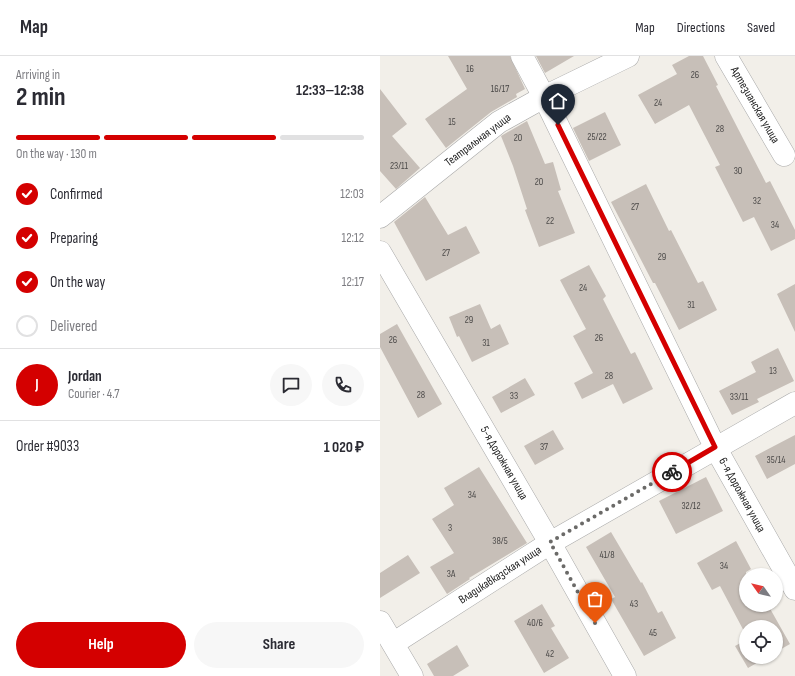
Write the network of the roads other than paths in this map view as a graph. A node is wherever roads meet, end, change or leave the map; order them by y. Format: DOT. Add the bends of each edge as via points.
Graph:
graph roads {
  1 [pos="522,56"];
  2 [pos="628,56"];
  3 [pos="726,56"];
  4 [pos="544,97"];
  5 [pos="784,155"];
  6 [pos="380,217"];
  7 [pos="380,252"];
  8 [pos="795,403"];
  9 [pos="715,447"];
  10 [pos="550,542"];
  11 [pos="795,589"];
  12 [pos="380,622"];
  13 [pos="394,643"];
  14 [pos="412,676"];
  15 [pos="624,676"];
  1 -- 4 [label="street, 6-я Дорожная улица"];
  2 -- 4 [label="street, Театральная улица"];
  3 -- 5 [label="street, Артезианская улица"];
  4 -- 6 [label="street, Театральная улица" via="499,122"];
  4 -- 9 [label="street, 6-я Дорожная улица"];
  7 -- 10 [label="street, 5-я Дорожная улица"];
  8 -- 9 [label="street, Владикавказская улица"];
  9 -- 10 [label="street, Владикавказская улица"];
  9 -- 11 [label="street, 6-я Дорожная улица"];
  10 -- 13 [label="street, Владикавказская улица"];
  10 -- 15 [label="street, 5-я Дорожная улица"];
  12 -- 13 [label="street"];
  13 -- 14 [label="street"];
}
